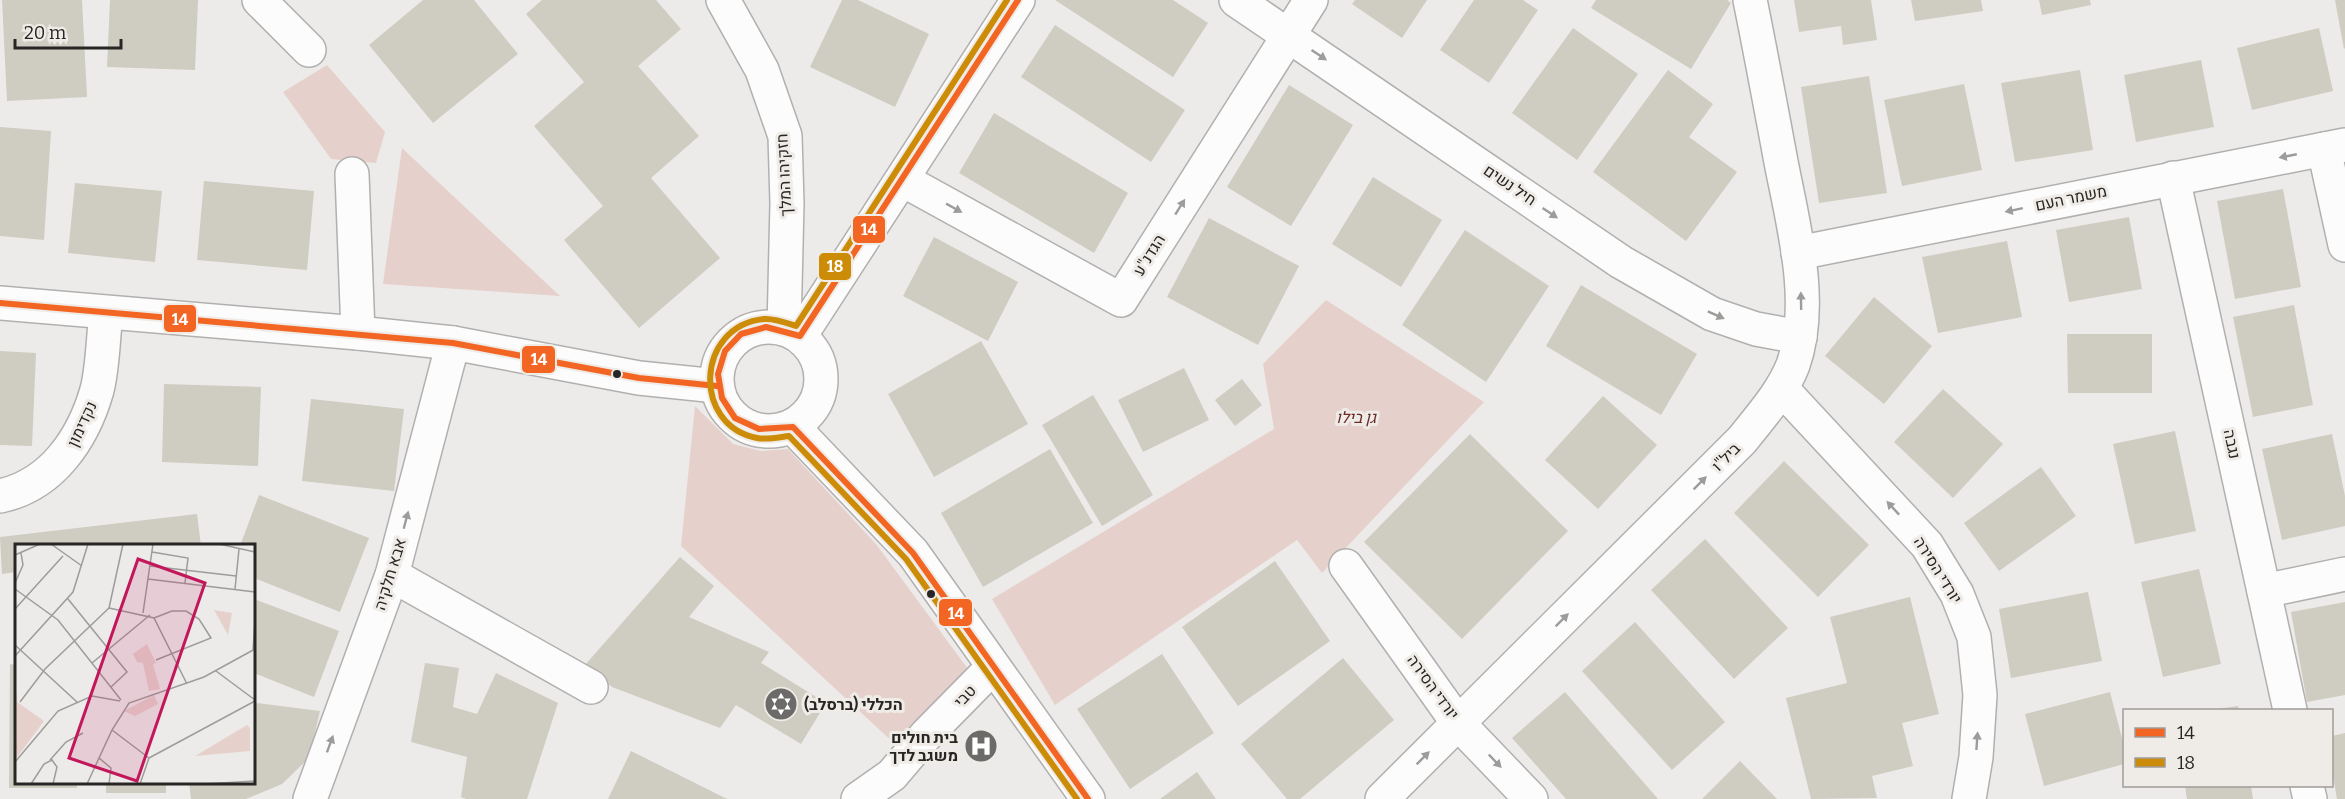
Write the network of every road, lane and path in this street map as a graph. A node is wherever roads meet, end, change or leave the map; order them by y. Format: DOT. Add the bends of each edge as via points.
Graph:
graph roads {
  1 [pos="259,0"];
  2 [pos="723,0"];
  3 [pos="1018,0"];
  4 [pos="1236,0"];
  5 [pos="1311,0"];
  6 [pos="1750,0"];
  7 [pos="1289,34"];
  8 [pos="309,50"];
  9 [pos="2335,147"];
  10 [pos="352,174"];
  11 [pos="2173,178"];
  12 [pos="903,180"];
  13 [pos="2345,245"];
  14 [pos="1798,253"];
  15 [pos="786,276"];
  16 [pos="828,292"];
  17 [pos="0,303"];
  18 [pos="106,313"];
  19 [pos="792,332"];
  20 [pos="358,333"];
  21 [pos="1800,337"];
  22 [pos="453,343"];
  23 [pos="717,387"];
  24 [pos="1782,389"];
  25 [pos="793,427"];
  26 [pos="0,496"];
  27 [pos="1346,566"];
  28 [pos="2345,574"];
  29 [pos="392,575"];
  30 [pos="2264,591"];
  31 [pos="993,667"];
  32 [pos="591,687"];
  33 [pos="2290,709"];
  34 [pos="1458,723"];
  35 [pos="310,799"];
  36 [pos="858,799"];
  37 [pos="1088,799"];
  38 [pos="1382,799"];
  39 [pos="1531,799"];
  40 [pos="1970,799"];
  1 -- 8 [label="street"];
  2 -- 15 [label="street, חזקיהו המלך" via="762,70 785,136"];
  3 -- 12 [label="street"];
  4 -- 7 [label="street, חיל נשים"];
  5 -- 7 [label="street, הגדנ\"ע"];
  6 -- 14 [label="street, ביל\"ו"];
  12 -- 7 [label="street, הגדנ\"ע, one-way" via="1121,300"];
  7 -- 21 [label="street, חיל נשים, one-way" via="1621,262 1712,314 1756,329"];
  9 -- 11 [label="street, משמר העם, one-way"];
  9 -- 13 [label="street"];
  10 -- 20 [label="street"];
  11 -- 14 [label="street, משמר העם, one-way"];
  11 -- 30 [label="street, נגבה"];
  12 -- 16 [label="street"];
  21 -- 14 [label="street, ביל\"ו, one-way"];
  15 -- 16 [label="street" via="792,288 801,294 819,296"];
  15 -- 19 [label="street, חזקיהו המלך"];
  16 -- 19 [label="street"];
  17 -- 18 [label="street"];
  18 -- 20 [label="street"];
  18 -- 26 [label="street, נקדימון" via="97,389 67,454 47,476"];
  19 -- 23 [label="street" via="766,326 737,337 724,351"];
  19 -- 25 [label="street" via="811,347 820,363 822,382 818,400 808,416"];
  20 -- 22 [label="street"];
  21 -- 24 [label="street, ביל\"ו"];
  22 -- 23 [label="street" via="639,378"];
  29 -- 22 [label="street, אבא חלקיה, one-way"];
  23 -- 25 [label="street" via="734,418 757,430"];
  34 -- 24 [label="street, ביל\"ו, one-way" via="1742,440"];
  40 -- 24 [label="street, יורדי הסירה, one-way" via="1980,695 1974,637 1957,594 1927,545"];
  25 -- 31 [label="street" via="913,553"];
  27 -- 34 [label="street, יורדי הסירה"];
  28 -- 30 [label="street"];
  29 -- 32 [label="street"];
  35 -- 29 [label="street, אבא חלקיה, one-way"];
  30 -- 33 [label="street, נגבה"];
  31 -- 36 [label="street, טבי" via="892,775"];
  31 -- 37 [label="street"];
  38 -- 34 [label="street, ביל\"ו, one-way"];
  34 -- 39 [label="street, יורדי הסירה, one-way"];
}
